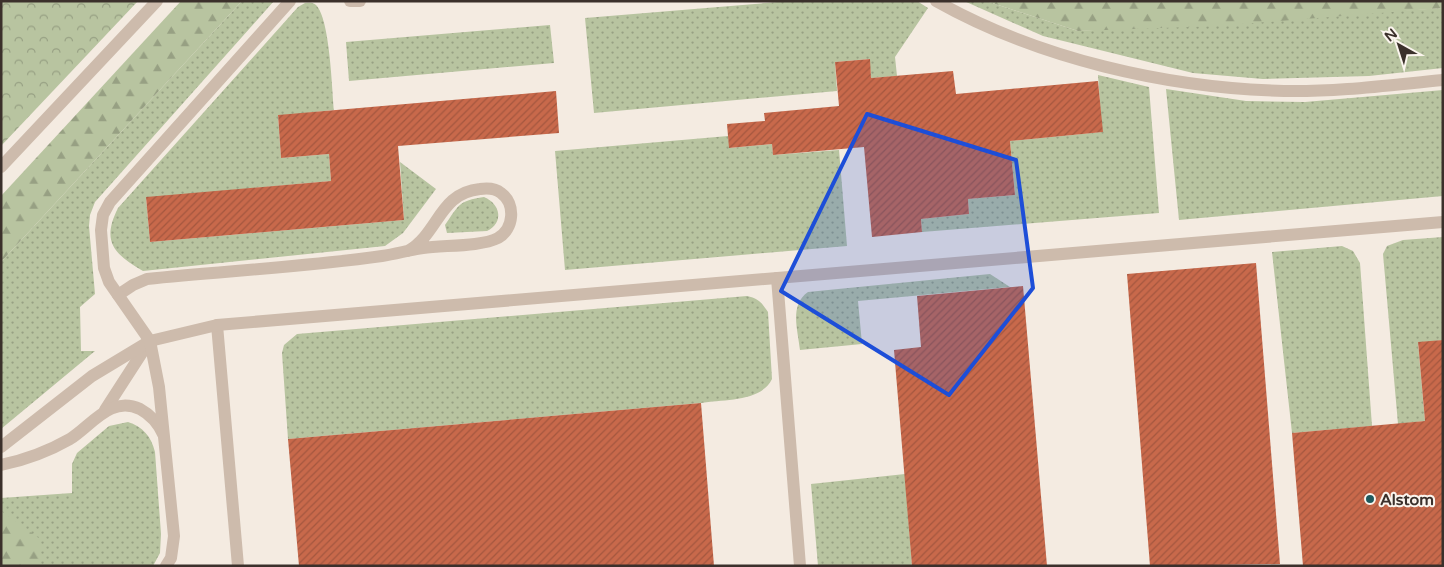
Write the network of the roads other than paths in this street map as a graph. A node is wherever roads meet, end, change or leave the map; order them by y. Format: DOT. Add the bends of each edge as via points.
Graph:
graph roads {
  1 [pos="157,1"];
  2 [pos="290,1"];
  3 [pos="350,1"];
  4 [pos="360,1"];
  5 [pos="936,1"];
  6 [pos="1443,80"];
  7 [pos="1,168"];
  8 [pos="1443,222"];
  9 [pos="408,251"];
  10 [pos="777,278"];
  11 [pos="118,295"];
  12 [pos="217,325"];
  13 [pos="150,341"];
  14 [pos="104,412"];
  15 [pos="165,440"];
  16 [pos="1,447"];
  17 [pos="1,465"];
  18 [pos="166,566"];
  19 [pos="238,566"];
  20 [pos="800,566"];
  1 -- 7 [label="street"];
  2 -- 11 [label="street" via="110,202 103,215 102,240 106,276"];
  3 -- 4 [label="street"];
  5 -- 6 [label="street" via="1000,31 1066,56 1158,78 1284,91 1352,89"];
  8 -- 10 [label="street"];
  9 -- 9 [label="street" via="497,238 511,223 506,197 487,188 462,192 448,203 420,242"];
  9 -- 11 [label="street" via="147,279"];
  10 -- 12 [label="street"];
  10 -- 20 [label="street"];
  11 -- 13 [label="street"];
  12 -- 13 [label="street"];
  12 -- 19 [label="street"];
  13 -- 14 [label="street"];
  13 -- 15 [label="street"];
  13 -- 16 [label="street" via="92,376"];
  14 -- 15 [label="street" via="117,406 137,408 153,419"];
  14 -- 17 [label="street" via="72,438 30,458"];
  15 -- 18 [label="street" via="174,536 171,558"];
}
